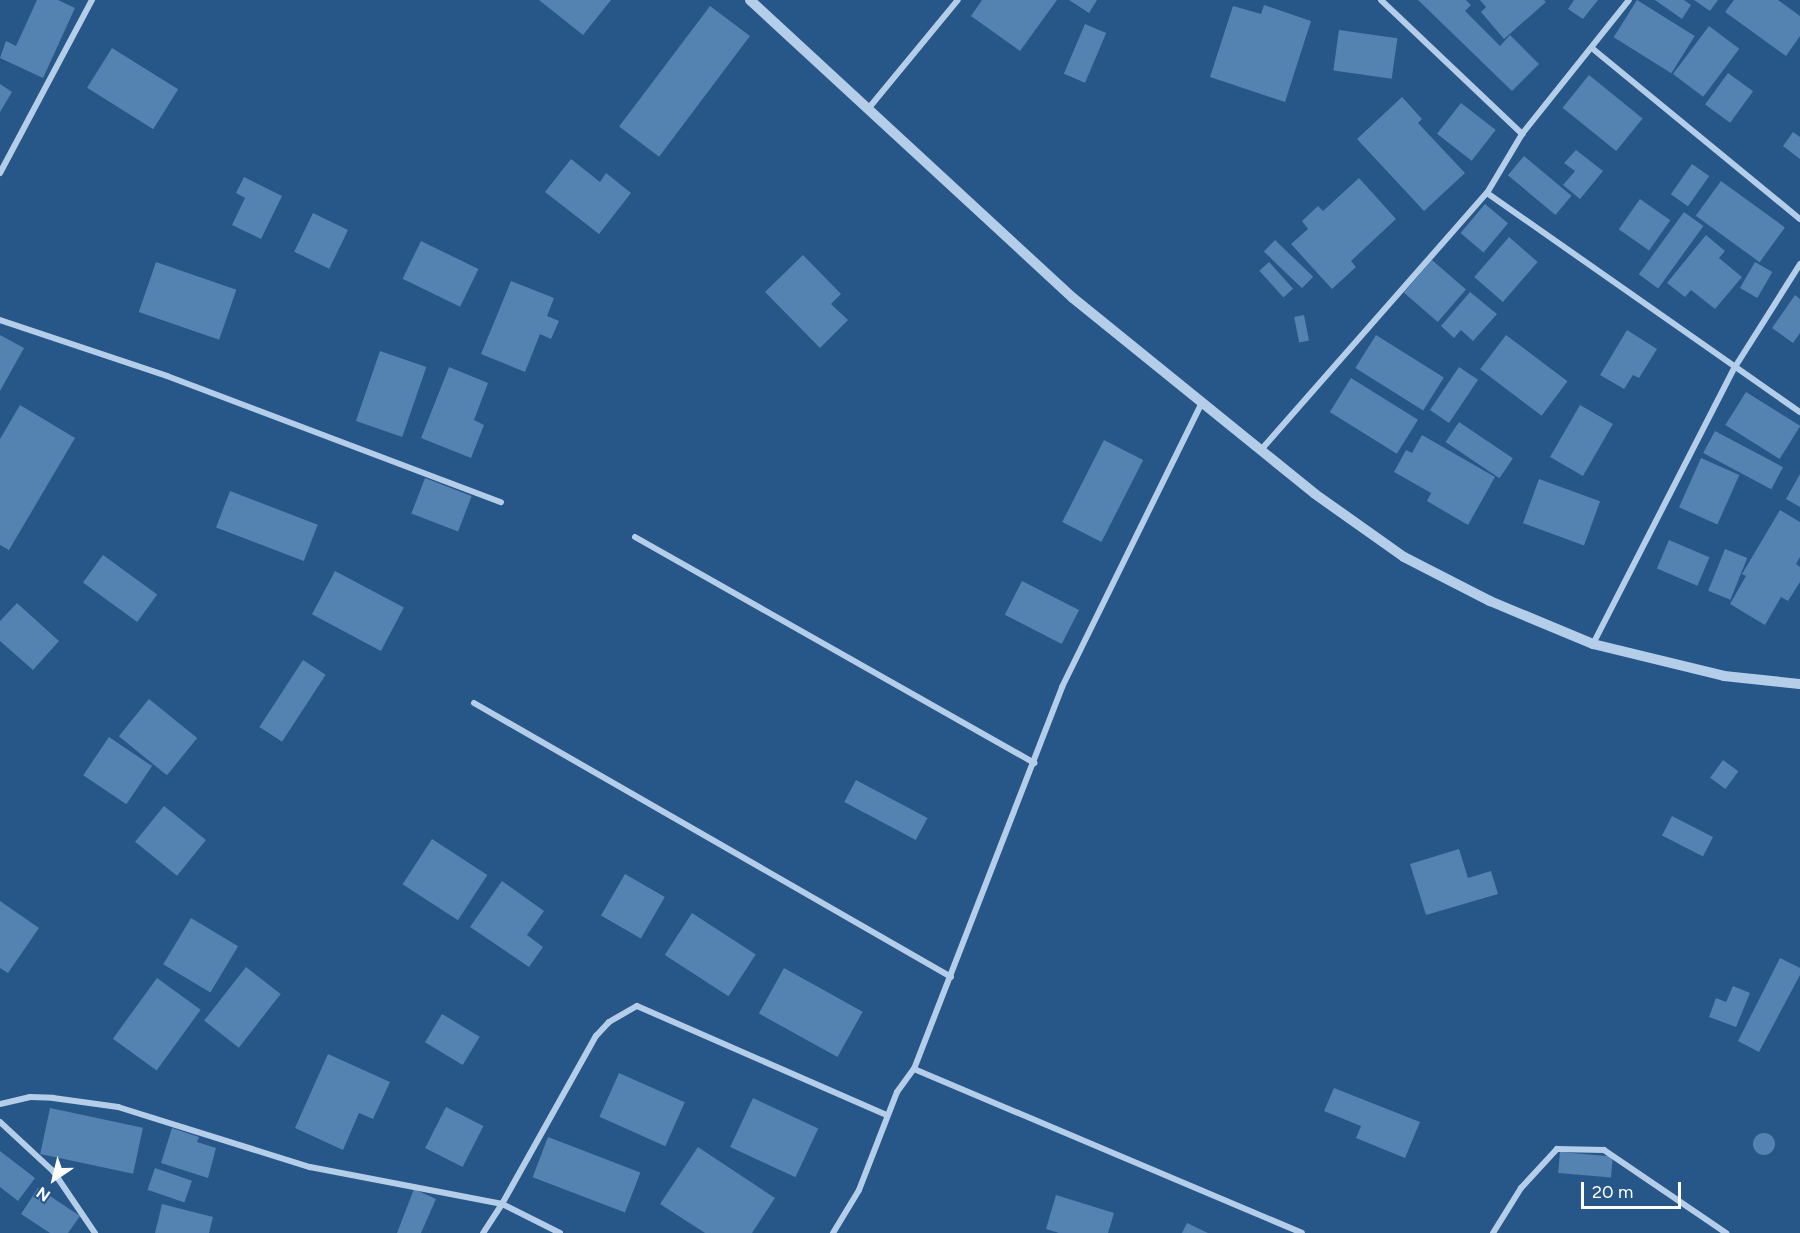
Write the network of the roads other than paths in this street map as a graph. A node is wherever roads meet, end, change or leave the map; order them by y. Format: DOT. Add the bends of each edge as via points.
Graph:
graph roads {
  1 [pos="92,0"];
  2 [pos="750,0"];
  3 [pos="958,0"];
  4 [pos="1381,0"];
  5 [pos="1629,0"];
  6 [pos="1593,49"];
  7 [pos="868,109"];
  8 [pos="1522,135"];
  9 [pos="0,173"];
  10 [pos="1487,193"];
  11 [pos="1800,219"];
  12 [pos="1800,264"];
  13 [pos="0,320"];
  14 [pos="1735,367"];
  15 [pos="1202,401"];
  16 [pos="1800,411"];
  17 [pos="1260,451"];
  18 [pos="501,502"];
  19 [pos="635,537"];
  20 [pos="1593,644"];
  21 [pos="1800,684"];
  22 [pos="474,703"];
  23 [pos="1034,763"];
  24 [pos="951,976"];
  25 [pos="914,1069"];
  26 [pos="0,1104"];
  27 [pos="887,1115"];
  28 [pos="0,1122"];
  29 [pos="502,1204"];
  30 [pos="95,1233"];
  31 [pos="483,1233"];
  32 [pos="560,1233"];
  33 [pos="833,1233"];
  34 [pos="1302,1233"];
  35 [pos="1493,1233"];
  36 [pos="1726,1233"];
  1 -- 9 [label="street"];
  2 -- 7 [label="street"];
  3 -- 7 [label="street"];
  4 -- 8 [label="street"];
  5 -- 6 [label="street"];
  6 -- 8 [label="street"];
  6 -- 11 [label="street"];
  7 -- 15 [label="street" via="1073,298"];
  8 -- 10 [label="street"];
  10 -- 14 [label="street"];
  10 -- 17 [label="street"];
  12 -- 14 [label="street"];
  13 -- 18 [label="street" via="167,376"];
  14 -- 16 [label="street"];
  14 -- 20 [label="street"];
  15 -- 17 [label="street"];
  15 -- 23 [label="street" via="1062,687"];
  17 -- 20 [label="street" via="1404,556 1490,602"];
  19 -- 23 [label="street"];
  20 -- 21 [label="street" via="1724,676"];
  22 -- 24 [label="street"];
  23 -- 24 [label="street"];
  24 -- 25 [label="street"];
  25 -- 27 [label="street"];
  25 -- 34 [label="street"];
  26 -- 29 [label="street" via="53,1098 117,1107 310,1167"];
  27 -- 29 [label="street" via="637,1006 609,1022 596,1036"];
  27 -- 33 [label="street" via="859,1190"];
  28 -- 30 [label="street" via="53,1171"];
  29 -- 31 [label="street"];
  29 -- 32 [label="street"];
  35 -- 36 [label="street" via="1521,1188 1557,1149 1604,1149"];
}
